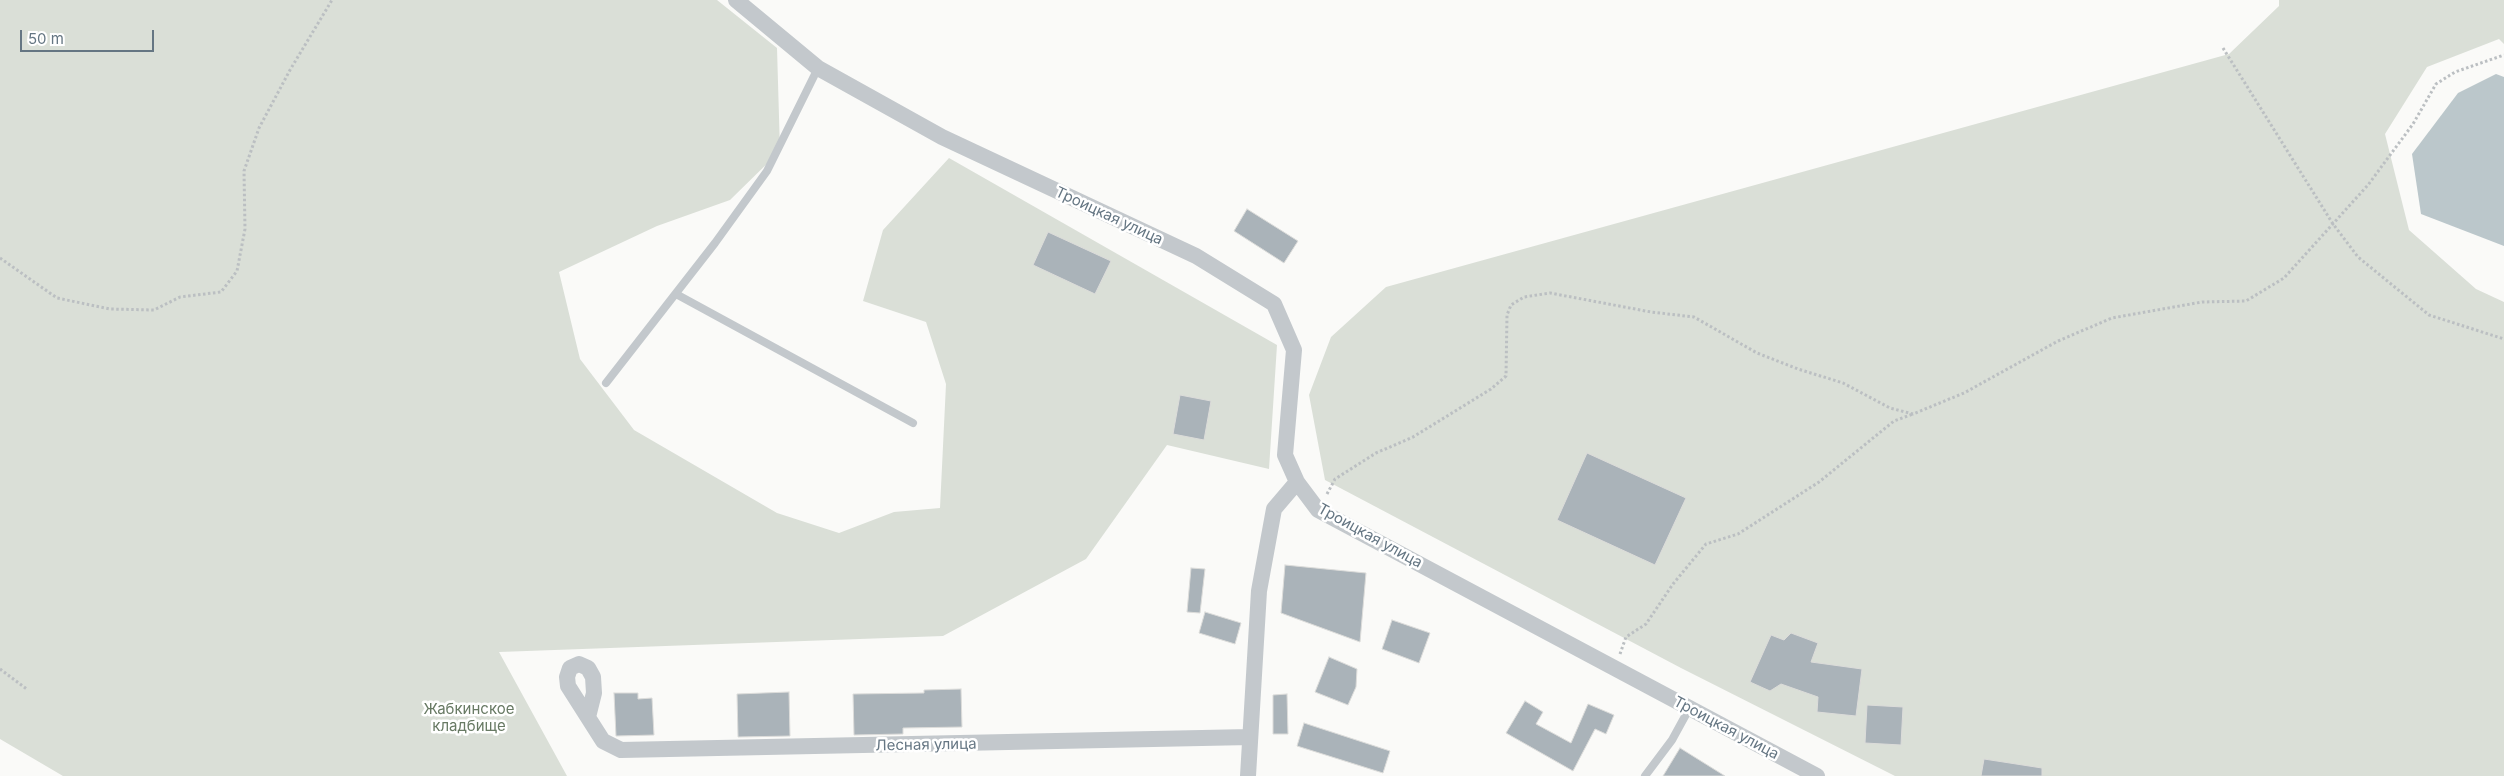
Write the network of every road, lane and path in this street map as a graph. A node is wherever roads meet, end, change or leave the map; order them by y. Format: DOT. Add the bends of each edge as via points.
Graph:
graph roads {
  1 [pos="332,0"];
  2 [pos="736,0"];
  3 [pos="2223,48"];
  4 [pos="2504,55"];
  5 [pos="818,68"];
  6 [pos="2333,224"];
  7 [pos="0,258"];
  8 [pos="676,294"];
  9 [pos="2504,339"];
  10 [pos="606,382"];
  11 [pos="1913,414"];
  12 [pos="914,423"];
  13 [pos="1296,482"];
  14 [pos="1318,510"];
  15 [pos="1612,668"];
  16 [pos="0,669"];
  17 [pos="28,690"];
  18 [pos="1689,709"];
  19 [pos="588,717"];
  20 [pos="1250,737"];
  21 [pos="1248,776"];
  22 [pos="1645,776"];
  23 [pos="1817,776"];
  1 -- 7 [label="path" via="259,128 244,171 245,229 237,271 221,292 180,298 154,310 110,309 57,298"];
  2 -- 5 [label="street, Троицкая улица"];
  3 -- 6 [label="path"];
  4 -- 6 [label="path" via="2455,72 2436,84 2413,124 2368,185"];
  5 -- 8 [label="lane" via="767,171"];
  5 -- 13 [label="street, Троицкая улица" via="942,137 1196,256 1274,304 1294,350 1285,455"];
  6 -- 9 [label="path" via="2358,257 2428,315"];
  6 -- 11 [label="path" via="2284,278 2246,301 2202,302 2112,318 2058,341 1964,393"];
  8 -- 10 [label="lane"];
  8 -- 12 [label="lane"];
  11 -- 14 [label="path" via="1890,408 1843,383 1758,353 1694,317 1550,293 1524,297 1512,305 1507,315 1506,376 1491,389 1413,436 1376,453 1335,479"];
  11 -- 15 [label="path" via="1894,421 1819,482 1738,534 1706,544 1646,624 1626,637"];
  13 -- 14 [label="street, Троицкая улица"];
  13 -- 20 [label="street" via="1274,509 1259,591"];
  14 -- 15 [label="street, Троицкая улица"];
  15 -- 18 [label="street, Троицкая улица"];
  16 -- 17 [label="path"];
  18 -- 22 [label="lane" via="1672,740"];
  18 -- 23 [label="street, Троицкая улица"];
  19 -- 20 [label="street, Лесная улица" via="603,741 622,750"];
  20 -- 21 [label="street"];
}
